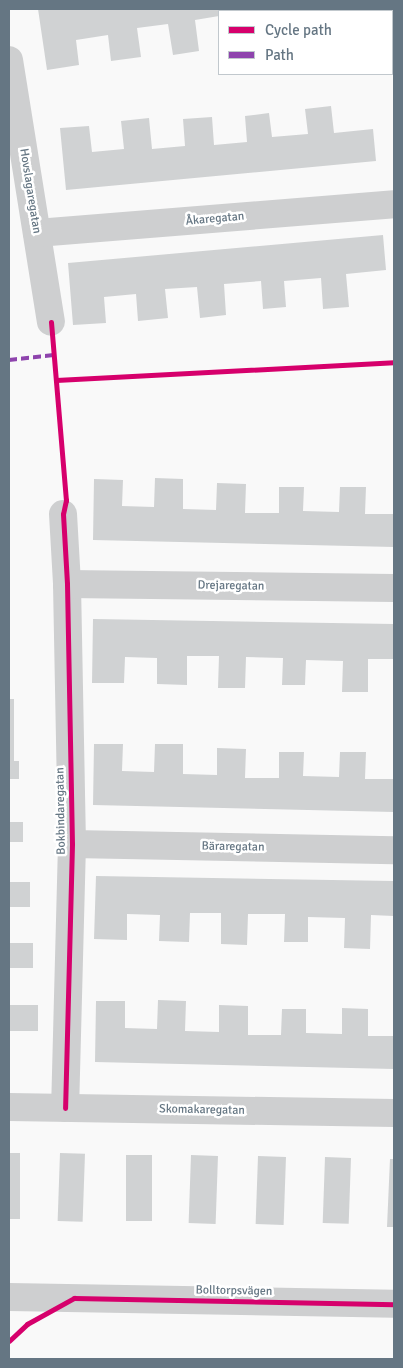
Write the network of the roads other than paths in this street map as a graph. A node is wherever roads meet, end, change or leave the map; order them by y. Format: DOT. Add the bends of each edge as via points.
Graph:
graph roads {
  1 [pos="9,60"];
  2 [pos="394,204"];
  3 [pos="37,233"];
  4 [pos="51,322"];
  5 [pos="64,514"];
  6 [pos="67,584"];
  7 [pos="394,588"];
  8 [pos="72,844"];
  9 [pos="394,850"];
  10 [pos="9,1107"];
  11 [pos="65,1108"];
  12 [pos="394,1113"];
  13 [pos="9,1296"];
  14 [pos="394,1304"];
  1 -- 3 [label="street, Hovslagaregatan"];
  2 -- 3 [label="street, Åkaregatan"];
  3 -- 4 [label="street, Hovslagaregatan"];
  5 -- 6 [label="street, Bokbindaregatan"];
  6 -- 7 [label="street, Drejaregatan"];
  6 -- 8 [label="street, Bokbindaregatan"];
  8 -- 9 [label="street, Bäraregatan"];
  8 -- 11 [label="street, Bokbindaregatan"];
  10 -- 11 [label="street, Skomakaregatan"];
  11 -- 12 [label="street, Skomakaregatan"];
  13 -- 14 [label="street, Bolltorpsvägen"];
}
